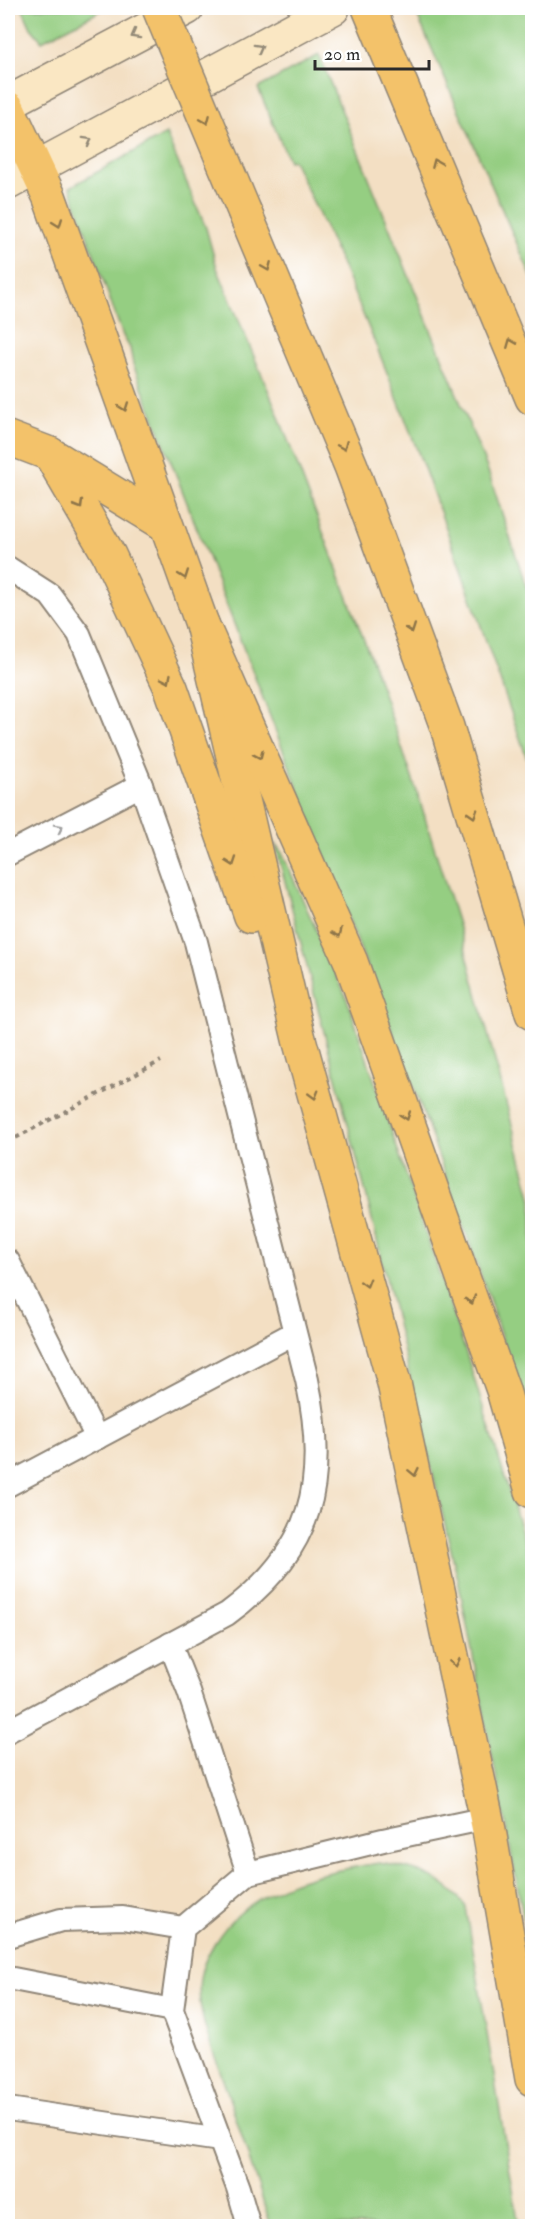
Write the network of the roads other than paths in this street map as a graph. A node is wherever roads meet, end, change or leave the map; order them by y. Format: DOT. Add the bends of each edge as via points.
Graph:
graph roads {
  1 [pos="159,8"];
  2 [pos="187,8"];
  3 [pos="333,8"];
  4 [pos="369,8"];
  5 [pos="8,103"];
  6 [pos="8,108"];
  7 [pos="36,169"];
  8 [pos="8,183"];
  9 [pos="532,398"];
  10 [pos="8,438"];
  11 [pos="50,454"];
  12 [pos="166,525"];
  13 [pos="8,568"];
  14 [pos="202,624"];
  15 [pos="141,785"];
  16 [pos="8,854"];
  17 [pos="532,1012"];
  18 [pos="298,1039"];
  19 [pos="8,1261"];
  20 [pos="294,1333"];
  21 [pos="97,1438"];
  22 [pos="8,1485"];
  23 [pos="532,1491"];
  24 [pos="170,1644"];
  25 [pos="8,1731"];
  26 [pos="487,1818"];
  27 [pos="248,1873"];
  28 [pos="183,1928"];
  29 [pos="8,1936"];
  30 [pos="8,1978"];
  31 [pos="172,2010"];
  32 [pos="532,2079"];
  33 [pos="8,2109"];
  34 [pos="220,2140"];
  35 [pos="249,2226"];
  1 -- 17 [label="main road, one-way, bridge" via="351,466 447,727"];
  2 -- 5 [label="main road, one-way"];
  7 -- 3 [label="main road, one-way"];
  9 -- 4 [label="main road, one-way"];
  6 -- 7 [label="main road"];
  7 -- 8 [label="main road"];
  7 -- 12 [label="main road, one-way"];
  10 -- 11 [label="main road"];
  11 -- 12 [label="main road"];
  11 -- 18 [label="main road, one-way" via="109,555 171,688"];
  12 -- 14 [label="main road, one-way"];
  13 -- 15 [label="lane" via="50,595 79,634"];
  14 -- 18 [label="main road"];
  14 -- 23 [label="main road, one-way" via="351,962 503,1390"];
  16 -- 15 [label="lane, one-way"];
  15 -- 20 [label="lane" via="196,942"];
  18 -- 26 [label="main road, one-way" via="394,1383"];
  19 -- 21 [label="lane"];
  20 -- 21 [label="lane"];
  20 -- 24 [label="lane" via="314,1411 317,1442 314,1486 301,1532 287,1556 251,1597"];
  21 -- 22 [label="lane"];
  24 -- 25 [label="lane"];
  24 -- 27 [label="lane"];
  26 -- 27 [label="lane"];
  26 -- 32 [label="main road"];
  27 -- 28 [label="lane"];
  28 -- 29 [label="lane" via="123,1918 62,1920"];
  28 -- 31 [label="lane"];
  30 -- 31 [label="lane"];
  31 -- 34 [label="lane"];
  33 -- 34 [label="lane"];
  34 -- 35 [label="lane"];
}
